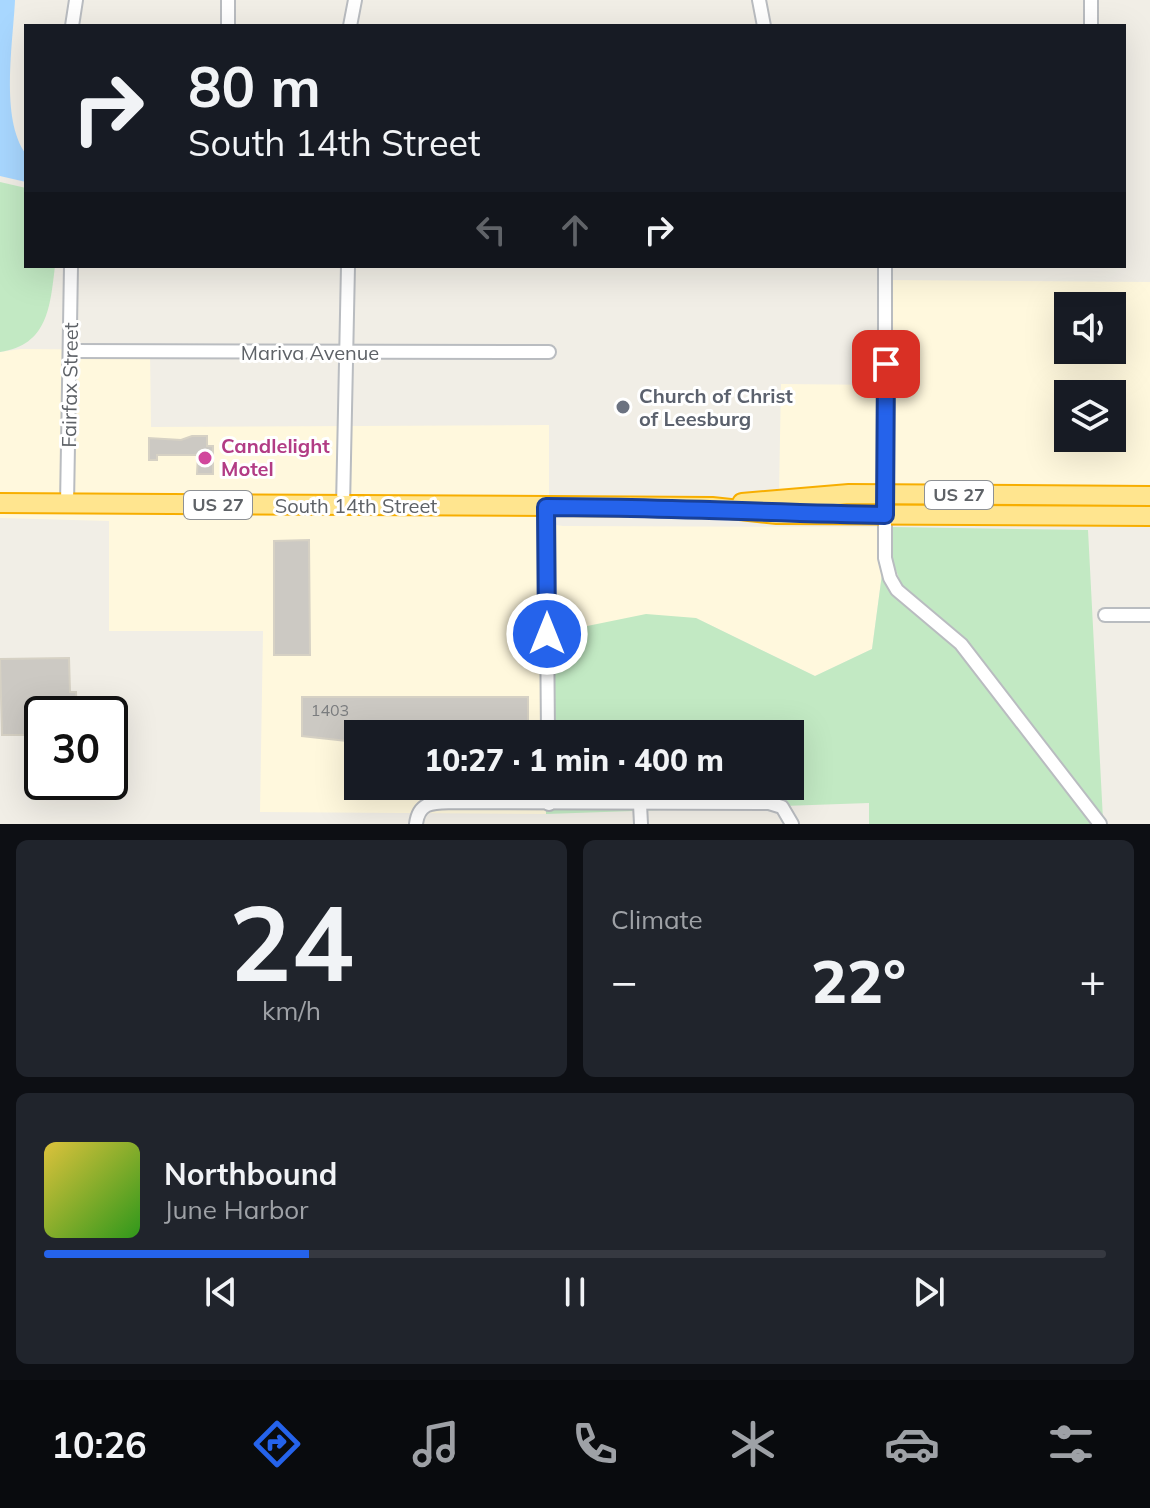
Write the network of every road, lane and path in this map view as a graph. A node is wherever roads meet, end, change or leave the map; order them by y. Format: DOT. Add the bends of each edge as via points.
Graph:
graph roads {
  1 [pos="76,0"];
  2 [pos="228,0"];
  3 [pos="355,0"];
  4 [pos="759,0"];
  5 [pos="1091,0"];
  6 [pos="72,24"];
  7 [pos="228,24"];
  8 [pos="350,24"];
  9 [pos="764,24"];
  10 [pos="1091,24"];
  11 [pos="71,268"];
  12 [pos="348,268"];
  13 [pos="885,268"];
  14 [pos="71,351"];
  15 [pos="549,352"];
  16 [pos="347,353"];
  17 [pos="885,495"];
  18 [pos="1150,496"];
  19 [pos="0,503"];
  20 [pos="67,504"];
  21 [pos="343,506"];
  22 [pos="546,507"];
  23 [pos="712,507"];
  24 [pos="885,515"];
  25 [pos="1150,516"];
  26 [pos="1105,615"];
  27 [pos="1150,615"];
  28 [pos="548,720"];
  29 [pos="549,800"];
  30 [pos="549,804"];
  31 [pos="640,804"];
  32 [pos="416,824"];
  33 [pos="641,824"];
  34 [pos="792,824"];
  35 [pos="1100,824"];
  1 -- 6 [label="street"];
  2 -- 7 [label="street"];
  3 -- 8 [label="street"];
  4 -- 9 [label="street"];
  5 -- 10 [label="street"];
  11 -- 14 [label="street, Fairfax Street"];
  12 -- 16 [label="street"];
  13 -- 17 [label="street"];
  14 -- 16 [label="street, Mariva Avenue"];
  14 -- 20 [label="street, Fairfax Street"];
  15 -- 16 [label="street, Mariva Avenue"];
  16 -- 21 [label="street"];
  17 -- 18 [label="highway, South 14th Street / US 27"];
  17 -- 23 [label="highway, South 14th Street / US 27"];
  17 -- 24 [label="street"];
  19 -- 20 [label="highway, South 14th Street / US 27"];
  20 -- 21 [label="highway, South 14th Street / US 27"];
  21 -- 22 [label="highway, South 14th Street / US 27"];
  22 -- 23 [label="highway, South 14th Street / US 27"];
  22 -- 28 [label="street"];
  23 -- 24 [label="highway, South 14th Street / US 27"];
  24 -- 25 [label="highway, South 14th Street / US 27"];
  24 -- 35 [label="street" via="887,569 897,590 961,644"];
  26 -- 27 [label="street"];
  29 -- 30 [label="street"];
  30 -- 31 [label="street"];
  30 -- 32 [label="street" via="426,804 418,811"];
  31 -- 33 [label="street"];
  31 -- 34 [label="street" via="769,803 786,810"];
}
